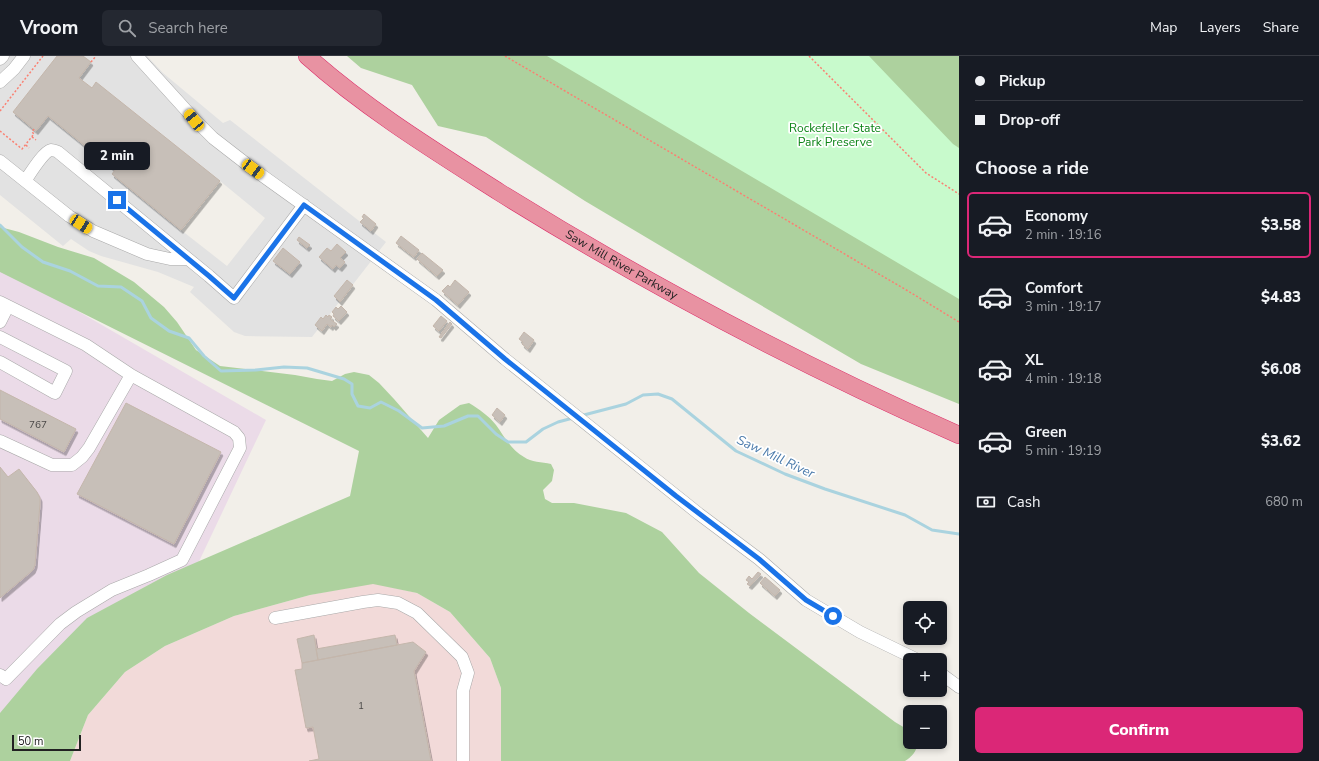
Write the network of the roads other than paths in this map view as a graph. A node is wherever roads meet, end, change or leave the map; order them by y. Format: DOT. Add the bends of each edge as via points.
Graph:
graph roads {
  1 [pos="3,56"];
  2 [pos="24,56"];
  3 [pos="137,56"];
  4 [pos="299,56"];
  5 [pos="307,56"];
  6 [pos="325,56"];
  7 [pos="0,60"];
  8 [pos="338,81"];
  9 [pos="0,82"];
  10 [pos="0,161"];
  11 [pos="25,181"];
  12 [pos="304,205"];
  13 [pos="188,258"];
  14 [pos="4,304"];
  15 [pos="0,322"];
  16 [pos="0,337"];
  17 [pos="0,362"];
  18 [pos="131,375"];
  19 [pos="959,422"];
  20 [pos="959,435"];
  21 [pos="0,441"];
  22 [pos="275,618"];
  23 [pos="904,653"];
  24 [pos="0,675"];
  25 [pos="947,678"];
  26 [pos="959,687"];
  27 [pos="463,761"];
  1 -- 7 [label="lane"];
  2 -- 9 [label="lane"];
  3 -- 12 [label="lane" via="194,120 214,138"];
  4 -- 8 [label="highway"];
  5 -- 8 [label="highway, Saw Mill River Parkway"];
  6 -- 19 [label="highway, Saw Mill River Parkway" via="367,89 449,146 618,250 778,337"];
  8 -- 20 [label="highway, Saw Mill River Parkway" via="464,169 691,305 870,395"];
  10 -- 11 [label="lane"];
  11 -- 13 [label="lane" via="69,216 93,231 147,254 170,259"];
  11 -- 13 [label="lane" via="44,155 54,150"];
  12 -- 13 [label="lane" via="234,298"];
  12 -- 23 [label="lane" via="436,300 505,359 759,559 806,600 860,632"];
  14 -- 15 [label="lane"];
  14 -- 18 [label="lane" via="86,345"];
  16 -- 17 [label="lane" via="66,371 55,393"];
  18 -- 21 [label="lane" via="88,448 72,465 52,465"];
  18 -- 24 [label="lane" via="234,432 239,438 240,448 182,560 112,590 76,612 60,624 6,679"];
  22 -- 27 [label="lane" via="378,600 398,603 417,613 462,657 468,673 463,691"];
  25 -- 26 [label="lane"];
}
